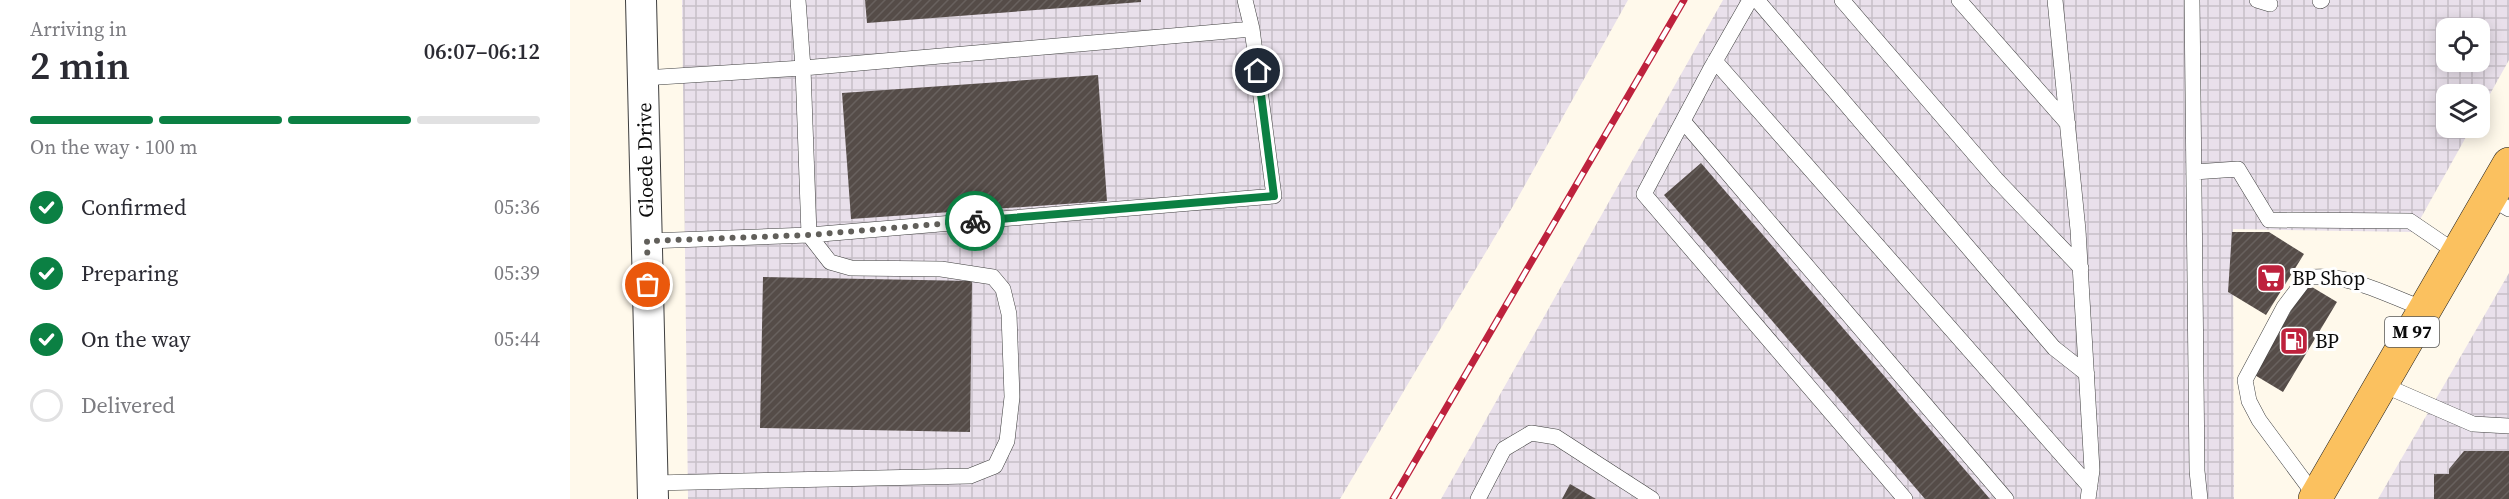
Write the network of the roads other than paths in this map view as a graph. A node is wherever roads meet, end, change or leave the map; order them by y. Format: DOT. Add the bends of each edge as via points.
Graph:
graph roads {
  1 [pos="641,0"];
  2 [pos="798,0"];
  3 [pos="1245,0"];
  4 [pos="1750,0"];
  5 [pos="1757,0"];
  6 [pos="1842,0"];
  7 [pos="1959,0"];
  8 [pos="2055,0"];
  9 [pos="2192,0"];
  10 [pos="1252,29"];
  11 [pos="1715,60"];
  12 [pos="803,68"];
  13 [pos="643,78"];
  14 [pos="1683,121"];
  15 [pos="2068,124"];
  16 [pos="2509,164"];
  17 [pos="2194,172"];
  18 [pos="2499,204"];
  19 [pos="809,235"];
  20 [pos="647,241"];
  21 [pos="2457,253"];
  22 [pos="2081,268"];
  23 [pos="2425,309"];
  24 [pos="2087,374"];
  25 [pos="2381,384"];
  26 [pos="2509,426"];
  27 [pos="653,491"];
  28 [pos="2089,493"];
  29 [pos="2316,498"];
  30 [pos="1478,499"];
  31 [pos="1652,499"];
  32 [pos="1905,499"];
  33 [pos="2006,499"];
  34 [pos="2200,499"];
  1 -- 13 [label="street, Gloede Drive"];
  2 -- 12 [label="lane"];
  3 -- 10 [label="lane"];
  4 -- 11 [label="lane"];
  5 -- 24 [label="lane" via="2054,348"];
  6 -- 22 [label="lane" via="1996,179"];
  7 -- 15 [label="lane"];
  8 -- 15 [label="lane"];
  9 -- 17 [label="lane"];
  10 -- 12 [label="lane"];
  10 -- 19 [label="lane" via="1274,196"];
  11 -- 14 [label="lane"];
  11 -- 28 [label="lane"];
  12 -- 13 [label="lane"];
  12 -- 19 [label="lane"];
  13 -- 20 [label="street, Gloede Drive"];
  14 -- 32 [label="lane" via="1644,194"];
  14 -- 33 [label="lane"];
  15 -- 22 [label="lane"];
  16 -- 18 [label="main road, M 97"];
  17 -- 21 [label="lane" via="2238,170 2269,220 2410,221"];
  17 -- 34 [label="lane"];
  18 -- 21 [label="main road, M 97"];
  19 -- 20 [label="lane"];
  19 -- 27 [label="lane" via="830,262 851,268 941,269 993,277 1003,289 1009,314 1012,397 1007,441 995,466 970,477"];
  20 -- 27 [label="street, Gloede Drive"];
  21 -- 23 [label="main road, M 97"];
  22 -- 24 [label="lane"];
  23 -- 25 [label="main road, M 97"];
  23 -- 29 [label="lane" via="2322,275 2306,278 2284,307 2246,380 2249,401"];
  24 -- 28 [label="lane" via="2092,470"];
  25 -- 26 [label="lane" via="2473,424"];
  25 -- 29 [label="main road, M 97"];
  30 -- 31 [label="lane" via="1504,449 1531,433 1556,437"];
}
